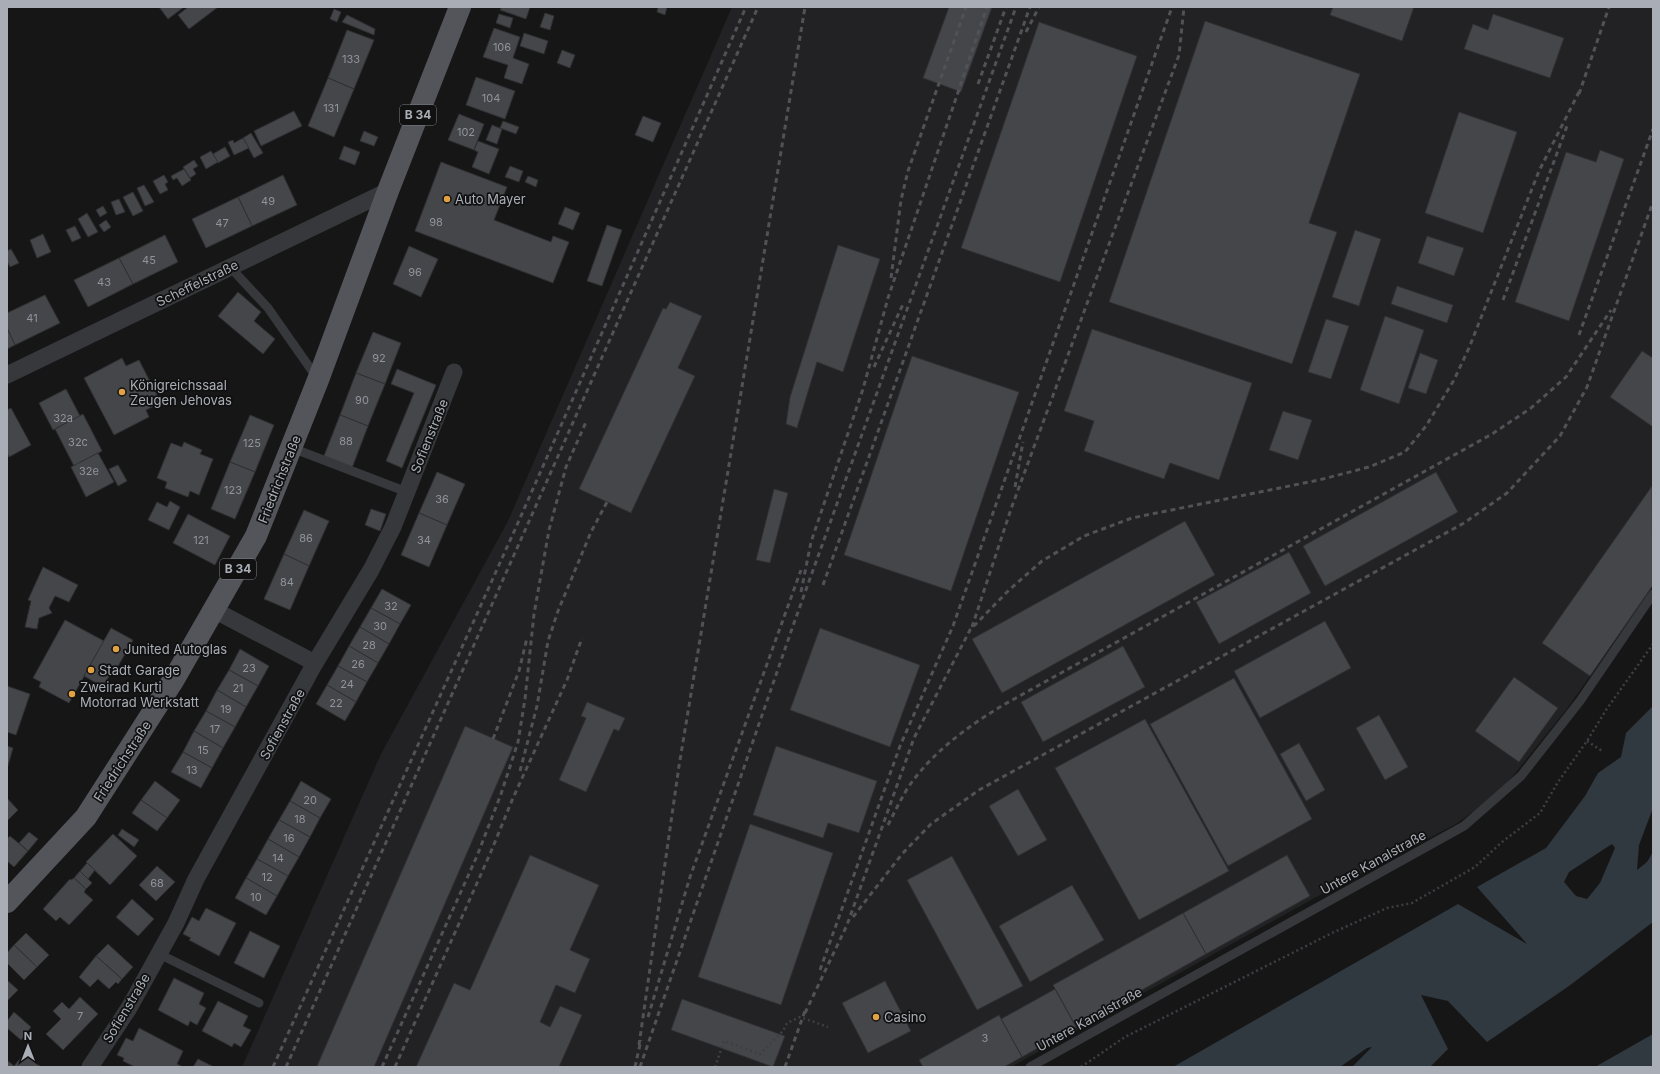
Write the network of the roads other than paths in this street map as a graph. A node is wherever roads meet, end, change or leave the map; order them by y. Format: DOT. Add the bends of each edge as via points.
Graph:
graph roads {
  1 [pos="460,7"];
  2 [pos="388,191"];
  3 [pos="230,267"];
  4 [pos="454,372"];
  5 [pos="7,375"];
  6 [pos="318,380"];
  7 [pos="292,448"];
  8 [pos="407,492"];
  9 [pos="1653,594"];
  10 [pos="214,610"];
  11 [pos="315,663"];
  12 [pos="7,902"];
  13 [pos="159,954"];
  14 [pos="259,1002"];
  15 [pos="90,1067"];
  16 [pos="1030,1067"];
  1 -- 2 [label="main road, Friedrichstraße / B 34"];
  2 -- 3 [label="street, Scheffelstraße"];
  2 -- 6 [label="main road, Friedrichstraße / B 34"];
  3 -- 5 [label="street, Scheffelstraße"];
  3 -- 6 [label="lane" via="268,308"];
  4 -- 8 [label="street, Sofienstraße"];
  6 -- 7 [label="main road, Friedrichstraße / B 34"];
  7 -- 8 [label="lane"];
  7 -- 10 [label="main road, Friedrichstraße / B 34" via="256,536"];
  8 -- 11 [label="street, Sofienstraße" via="371,570"];
  9 -- 16 [label="lane, Untere Kanalstraße" via="1580,701 1521,776 1464,826"];
  10 -- 11 [label="street"];
  10 -- 12 [label="main road, Friedrichstraße / B 34" via="174,679 86,817"];
  11 -- 13 [label="street, Sofienstraße" via="196,879"];
  13 -- 14 [label="lane"];
  13 -- 15 [label="street, Sofienstraße" via="129,1008"];
}
